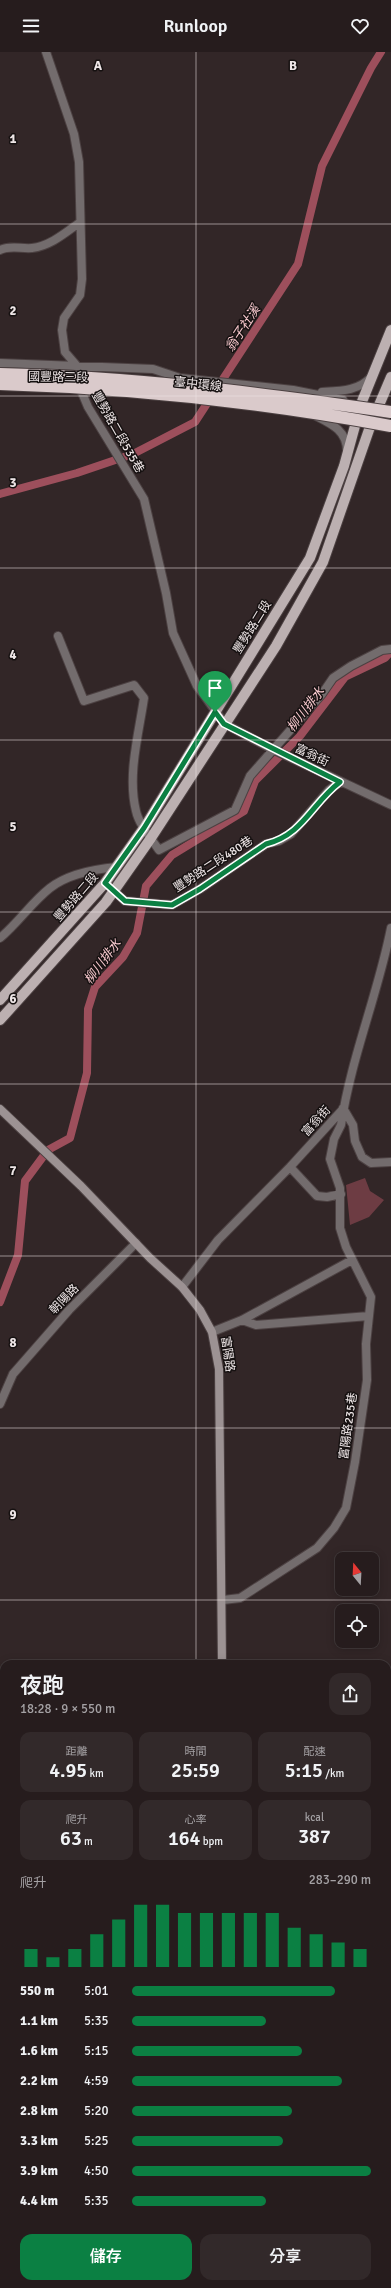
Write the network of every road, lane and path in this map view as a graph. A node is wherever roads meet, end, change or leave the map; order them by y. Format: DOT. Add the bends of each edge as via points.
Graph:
graph roads {
  1 [pos="46,52"];
  2 [pos="79,223"];
  3 [pos="0,250"];
  4 [pos="391,330"];
  5 [pos="0,363"];
  6 [pos="0,367"];
  7 [pos="77,370"];
  8 [pos="375,370"];
  9 [pos="0,374"];
  10 [pos="61,376"];
  11 [pos="391,377"];
  12 [pos="0,384"];
  13 [pos="0,388"];
  14 [pos="80,388"];
  15 [pos="312,393"];
  16 [pos="361,404"];
  17 [pos="379,406"];
  18 [pos="306,412"];
  19 [pos="391,412"];
  20 [pos="356,421"];
  21 [pos="371,424"];
  22 [pos="391,426"];
  23 [pos="347,455"];
  24 [pos="58,636"];
  25 [pos="386,650"];
  26 [pos="215,712"];
  27 [pos="224,724"];
  28 [pos="275,751"];
  29 [pos="340,782"];
  30 [pos="391,805"];
  31 [pos="144,828"];
  32 [pos="151,838"];
  33 [pos="117,866"];
  34 [pos="105,883"];
  35 [pos="114,892"];
  36 [pos="391,928"];
  37 [pos="0,938"];
  38 [pos="0,1000"];
  39 [pos="0,1020"];
  40 [pos="343,1108"];
  41 [pos="0,1109"];
  42 [pos="391,1162"];
  43 [pos="290,1167"];
  44 [pos="340,1194"];
  45 [pos="136,1243"];
  46 [pos="352,1260"];
  47 [pos="182,1287"];
  48 [pos="369,1316"];
  49 [pos="242,1320"];
  50 [pos="212,1332"];
  51 [pos="0,1404"];
  52 [pos="223,1600"];
  53 [pos="222,1660"];
  1 -- 2 [label="street" via="74,134 79,162"];
  2 -- 3 [label="street" via="49,243 32,248"];
  2 -- 7 [label="street" via="82,279 80,295 64,318 62,330 65,352"];
  4 -- 8 [label="main road, 豐勢路二段"];
  5 -- 7 [label="street, 國豐路三段"];
  6 -- 10 [label="highway, bridge"];
  7 -- 14 [label="street, 豐勢路二段535巷"];
  7 -- 15 [label="street, 國豐路三段" via="153,369 180,378"];
  8 -- 15 [label="street, 國豐路三段" via="366,381 355,388"];
  8 -- 16 [label="main road, 豐勢路二段"];
  9 -- 10 [label="highway, 臺中環線, bridge"];
  10 -- 19 [label="highway, 臺中環線, bridge" via="121,379 270,394"];
  11 -- 17 [label="main road, 豐勢路二段"];
  12 -- 22 [label="highway, 臺中環線, bridge" via="83,387 271,406"];
  13 -- 14 [label="street, 國豐路三段"];
  14 -- 18 [label="street, 國豐路三段, bridge"];
  14 -- 26 [label="street, 豐勢路二段535巷" via="88,407 146,505 173,633 197,686"];
  15 -- 16 [label="street, 國豐路三段"];
  16 -- 17 [label="street, 國豐路三段"];
  16 -- 20 [label="main road, 豐勢路二段"];
  17 -- 21 [label="main road, 豐勢路二段"];
  18 -- 20 [label="street, 國豐路三段"];
  18 -- 23 [label="street, 國豐路三段" via="338,429 346,442"];
  20 -- 21 [label="street, 國豐路三段"];
  20 -- 23 [label="main road, 豐勢路二段"];
  21 -- 27 [label="main road, 豐勢路二段" via="323,562 276,646"];
  23 -- 26 [label="main road, 豐勢路二段" via="310,558"];
  24 -- 31 [label="street" via="84,701 134,685 144,698 133,777 136,810"];
  25 -- 28 [label="street" via="333,678"];
  26 -- 27 [label="street, 豐勢路二段535巷"];
  26 -- 31 [label="main road, 豐勢路二段"];
  27 -- 28 [label="street, 富翁街"];
  27 -- 32 [label="main road, 豐勢路二段"];
  28 -- 29 [label="street, 富翁街"];
  28 -- 32 [label="street" via="250,776 235,810 159,850"];
  29 -- 30 [label="street, 富翁街"];
  29 -- 35 [label="street, 豐勢路二段480巷" via="329,790 291,834 279,841 266,844 172,905 125,901"];
  31 -- 32 [label="street"];
  31 -- 33 [label="main road, 豐勢路二段"];
  32 -- 35 [label="main road, 豐勢路二段"];
  33 -- 34 [label="main road, 豐勢路二段"];
  33 -- 37 [label="street" via="82,873 49,888"];
  34 -- 35 [label="street, 豐勢路二段480巷"];
  34 -- 38 [label="main road, 豐勢路二段"];
  35 -- 39 [label="main road, 豐勢路二段"];
  36 -- 40 [label="street, 富翁街" via="382,970 368,1012"];
  40 -- 42 [label="street" via="353,1125 355,1141 362,1157 371,1163"];
  40 -- 43 [label="street, 富翁街"];
  40 -- 44 [label="street, 富陽路235巷" via="330,1160"];
  41 -- 45 [label="street, 富陽路" via="81,1186"];
  43 -- 44 [label="street" via="318,1196"];
  43 -- 47 [label="street, 富翁街" via="218,1240"];
  44 -- 46 [label="street, 富陽路235巷" via="340,1228"];
  45 -- 47 [label="street, 富陽路"];
  45 -- 51 [label="street, 朝陽路" via="69,1310 13,1374"];
  46 -- 48 [label="street, 富陽路235巷" via="371,1297"];
  46 -- 49 [label="street"];
  47 -- 50 [label="street, 富陽路" via="200,1310"];
  48 -- 49 [label="street" via="256,1325"];
  48 -- 52 [label="street, 富陽路235巷" via="366,1344 367,1380 356,1462 346,1508 318,1548 240,1598"];
  49 -- 50 [label="street"];
  50 -- 52 [label="street, 富陽路" via="219,1369"];
  52 -- 53 [label="street, 富陽路"];
}
